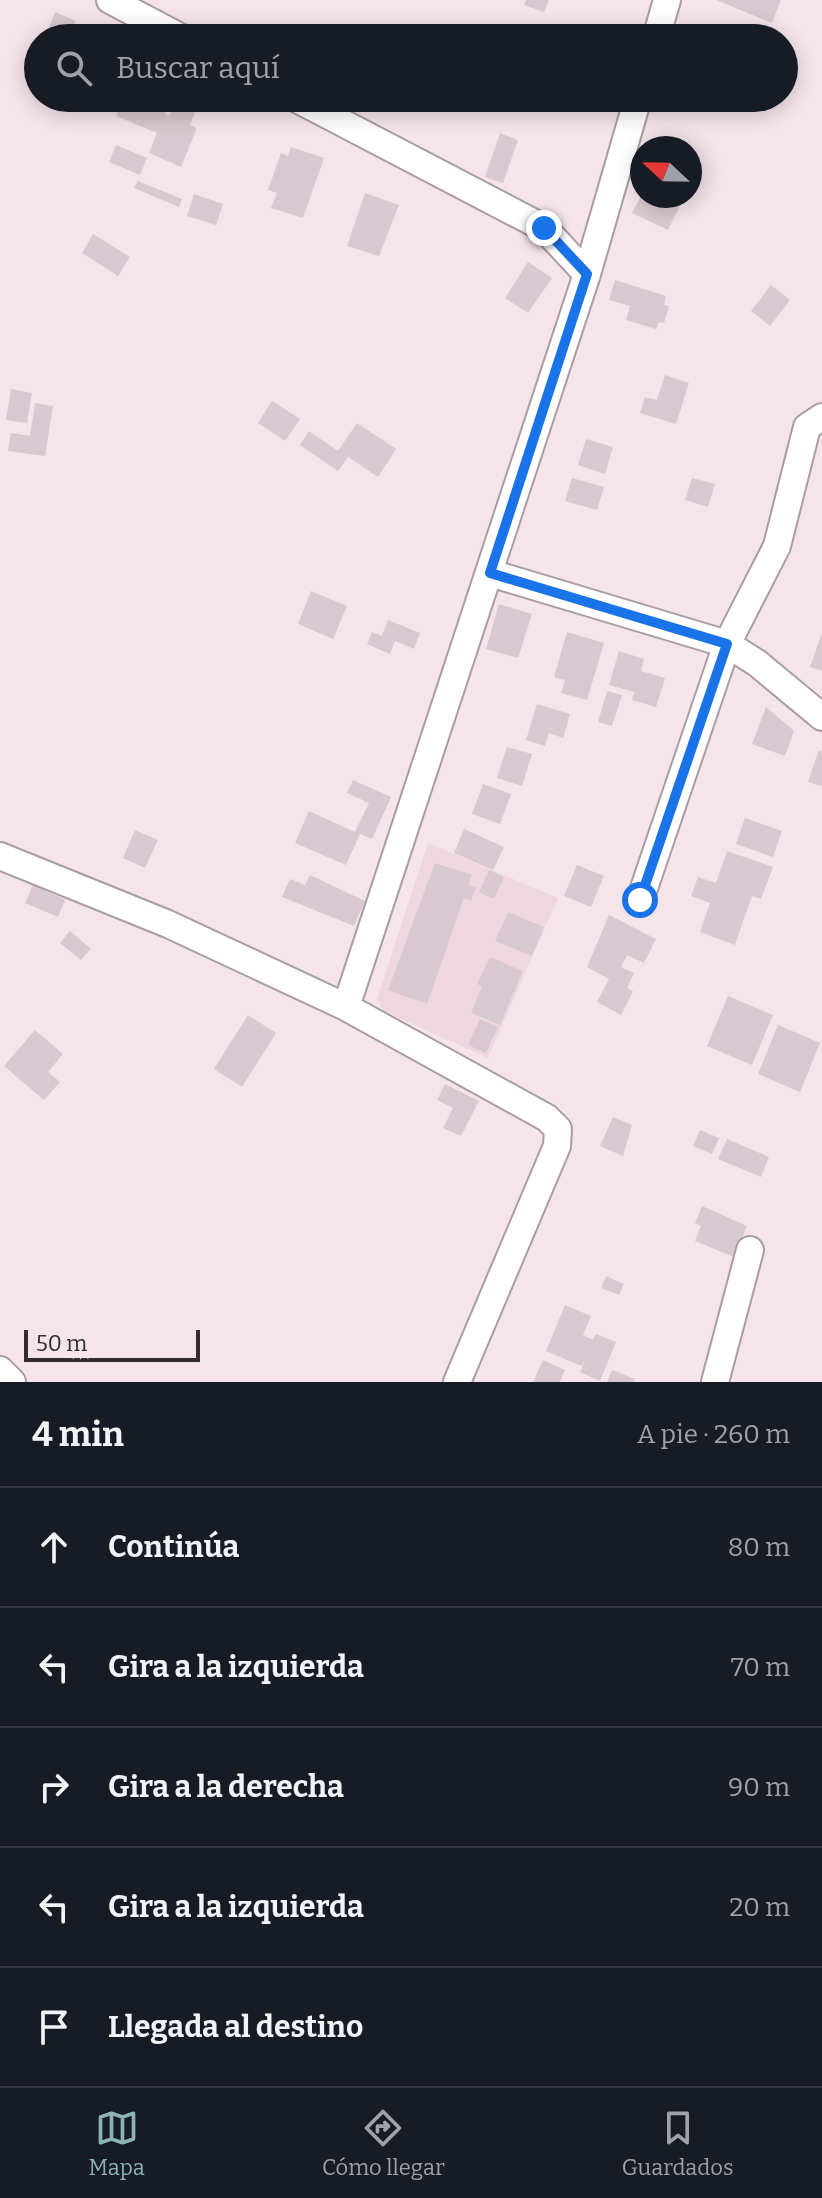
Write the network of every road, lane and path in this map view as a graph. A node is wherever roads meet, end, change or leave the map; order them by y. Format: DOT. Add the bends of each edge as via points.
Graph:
graph roads {
  1 [pos="110,0"];
  2 [pos="667,0"];
  3 [pos="155,24"];
  4 [pos="660,24"];
  5 [pos="322,112"];
  6 [pos="634,112"];
  7 [pos="587,274"];
  8 [pos="822,417"];
  9 [pos="490,573"];
  10 [pos="727,644"];
  11 [pos="822,717"];
  12 [pos="0,856"];
  13 [pos="640,900"];
  14 [pos="346,1007"];
  15 [pos="750,1250"];
  16 [pos="0,1370"];
  17 [pos="12,1382"];
  18 [pos="457,1382"];
  19 [pos="715,1382"];
  1 -- 3 [label="street"];
  2 -- 4 [label="street"];
  5 -- 7 [label="street" via="544,228"];
  6 -- 7 [label="street"];
  7 -- 9 [label="street"];
  8 -- 10 [label="street" via="807,427 777,546"];
  9 -- 10 [label="street"];
  9 -- 14 [label="street"];
  10 -- 11 [label="street"];
  10 -- 13 [label="street"];
  12 -- 14 [label="street" via="168,924"];
  14 -- 18 [label="street" via="547,1118 558,1129 557,1146"];
  15 -- 19 [label="street"];
  16 -- 17 [label="street"];
}
